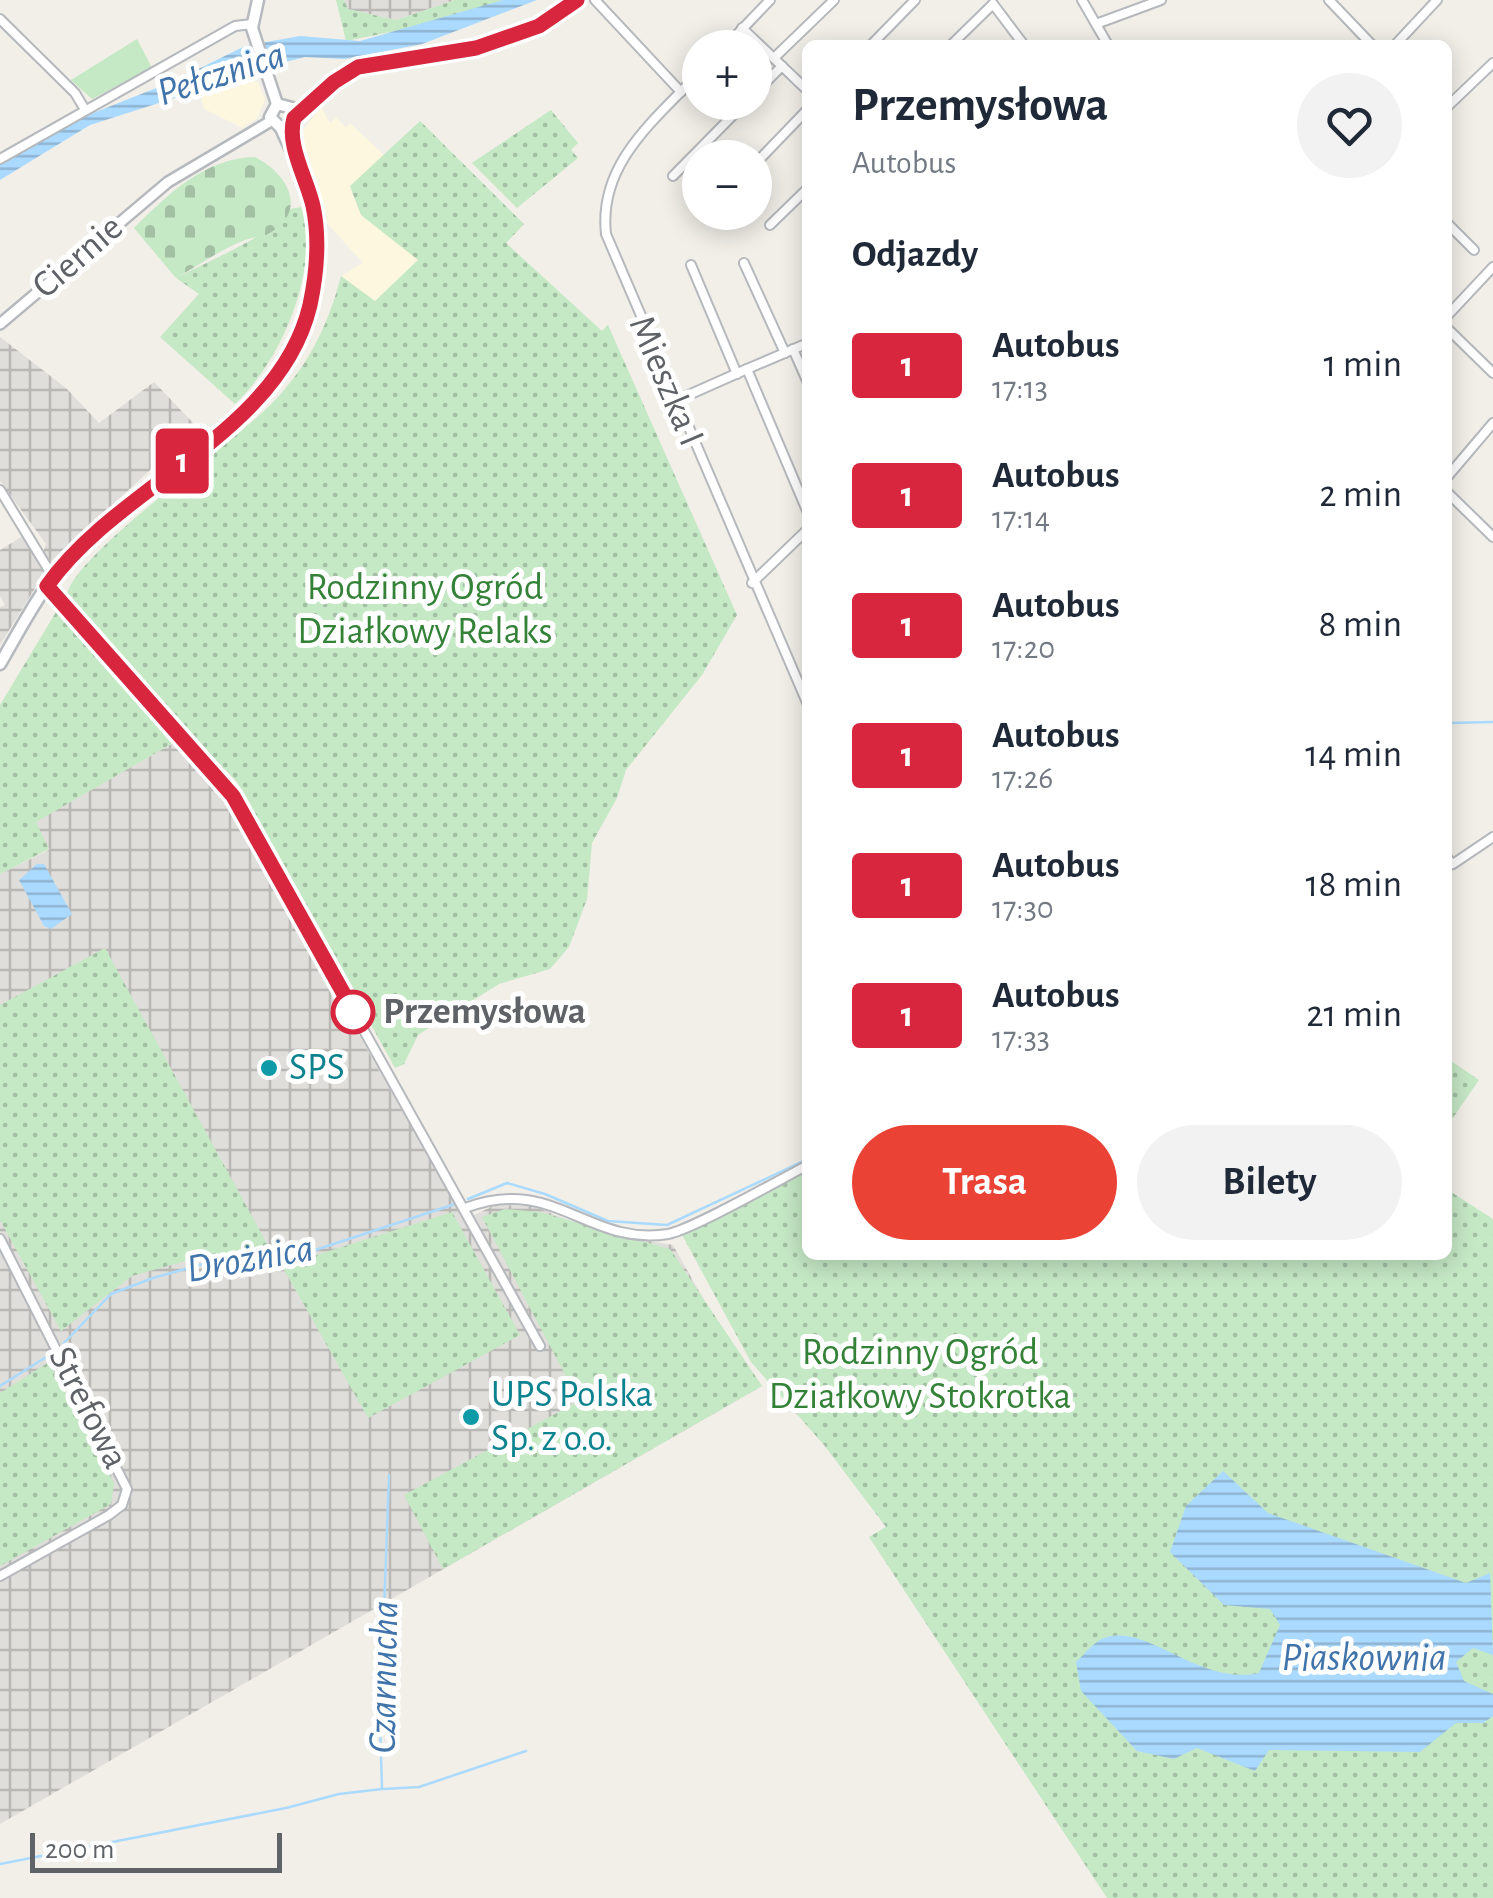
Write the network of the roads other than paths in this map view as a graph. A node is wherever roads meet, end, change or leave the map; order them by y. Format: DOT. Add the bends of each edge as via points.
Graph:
graph roads {
  1 [pos="258,0"];
  2 [pos="578,0"];
  3 [pos="595,0"];
  4 [pos="770,0"];
  5 [pos="834,0"];
  6 [pos="915,0"];
  7 [pos="1082,0"];
  8 [pos="1162,0"];
  9 [pos="1329,0"];
  10 [pos="1436,0"];
  11 [pos="991,2"];
  12 [pos="0,19"];
  13 [pos="252,24"];
  14 [pos="1096,24"];
  15 [pos="742,28"];
  16 [pos="876,40"];
  17 [pos="956,40"];
  18 [pos="1020,40"];
  19 [pos="1105,40"];
  20 [pos="1367,40"];
  21 [pos="1400,40"];
  22 [pos="774,58"];
  23 [pos="1493,64"];
  24 [pos="782,66"];
  25 [pos="772,76"];
  26 [pos="802,85"];
  27 [pos="681,92"];
  28 [pos="317,96"];
  29 [pos="1452,102"];
  30 [pos="283,105"];
  31 [pos="84,108"];
  32 [pos="802,116"];
  33 [pos="728,120"];
  34 [pos="285,123"];
  35 [pos="772,147"];
  36 [pos="0,159"];
  37 [pos="673,176"];
  38 [pos="802,194"];
  39 [pos="772,224"];
  40 [pos="1452,228"];
  41 [pos="1474,250"];
  42 [pos="744,263"];
  43 [pos="690,266"];
  44 [pos="1493,267"];
  45 [pos="1452,310"];
  46 [pos="0,324"];
  47 [pos="1452,334"];
  48 [pos="802,345"];
  49 [pos="789,351"];
  50 [pos="747,369"];
  51 [pos="802,373"];
  52 [pos="1493,373"];
  53 [pos="736,374"];
  54 [pos="674,401"];
  55 [pos="1493,423"];
  56 [pos="1452,471"];
  57 [pos="0,490"];
  58 [pos="1452,497"];
  59 [pos="802,499"];
  60 [pos="802,535"];
  61 [pos="1493,538"];
  62 [pos="50,581"];
  63 [pos="752,583"];
  64 [pos="0,664"];
  65 [pos="802,681"];
  66 [pos="1493,837"];
  67 [pos="1452,863"];
  68 [pos="802,1168"];
  69 [pos="465,1208"];
  70 [pos="0,1240"];
  71 [pos="540,1346"];
  72 [pos="0,1576"];
  1 -- 13 [label="main road"];
  2 -- 28 [label="street" via="539,26 476,48 358,67"];
  3 -- 27 [label="street"];
  4 -- 15 [label="street"];
  5 -- 22 [label="street"];
  6 -- 16 [label="street"];
  7 -- 14 [label="street"];
  8 -- 14 [label="street"];
  9 -- 20 [label="street"];
  10 -- 21 [label="street"];
  11 -- 17 [label="street"];
  11 -- 18 [label="street"];
  12 -- 31 [label="street"];
  13 -- 30 [label="main road"];
  13 -- 31 [label="street" via="235,26"];
  14 -- 19 [label="street"];
  15 -- 22 [label="street"];
  22 -- 24 [label="street"];
  23 -- 29 [label="street"];
  24 -- 25 [label="street"];
  24 -- 26 [label="street"];
  27 -- 54 [label="street, Mieszka I" via="619,161 604,214 614,260"];
  28 -- 30 [label="street"];
  28 -- 34 [label="street, Ciernie"];
  30 -- 34 [label="main road"];
  30 -- 34 [label="main road" via="270,112"];
  31 -- 36 [label="street"];
  32 -- 35 [label="street"];
  33 -- 37 [label="street"];
  34 -- 46 [label="street, Ciernie" via="156,190"];
  34 -- 62 [label="main road" via="314,210 317,257 294,347 252,405 100,528"];
  38 -- 39 [label="street"];
  40 -- 41 [label="street"];
  42 -- 49 [label="street"];
  43 -- 53 [label="street"];
  44 -- 45 [label="street"];
  47 -- 52 [label="street"];
  48 -- 49 [label="street"];
  49 -- 50 [label="street"];
  49 -- 51 [label="street"];
  50 -- 53 [label="street"];
  50 -- 59 [label="street"];
  53 -- 54 [label="street"];
  54 -- 63 [label="street, Mieszka I"];
  55 -- 56 [label="street"];
  57 -- 62 [label="street"];
  58 -- 61 [label="street"];
  60 -- 63 [label="street"];
  62 -- 64 [label="main road"];
  62 -- 69 [label="street" via="233,796"];
  63 -- 65 [label="street, Mieszka I"];
  66 -- 67 [label="street"];
  68 -- 69 [label="street" via="672,1234 618,1231 524,1196"];
  69 -- 71 [label="street"];
  70 -- 72 [label="street, Strefowa" via="128,1489 109,1515"];
}
